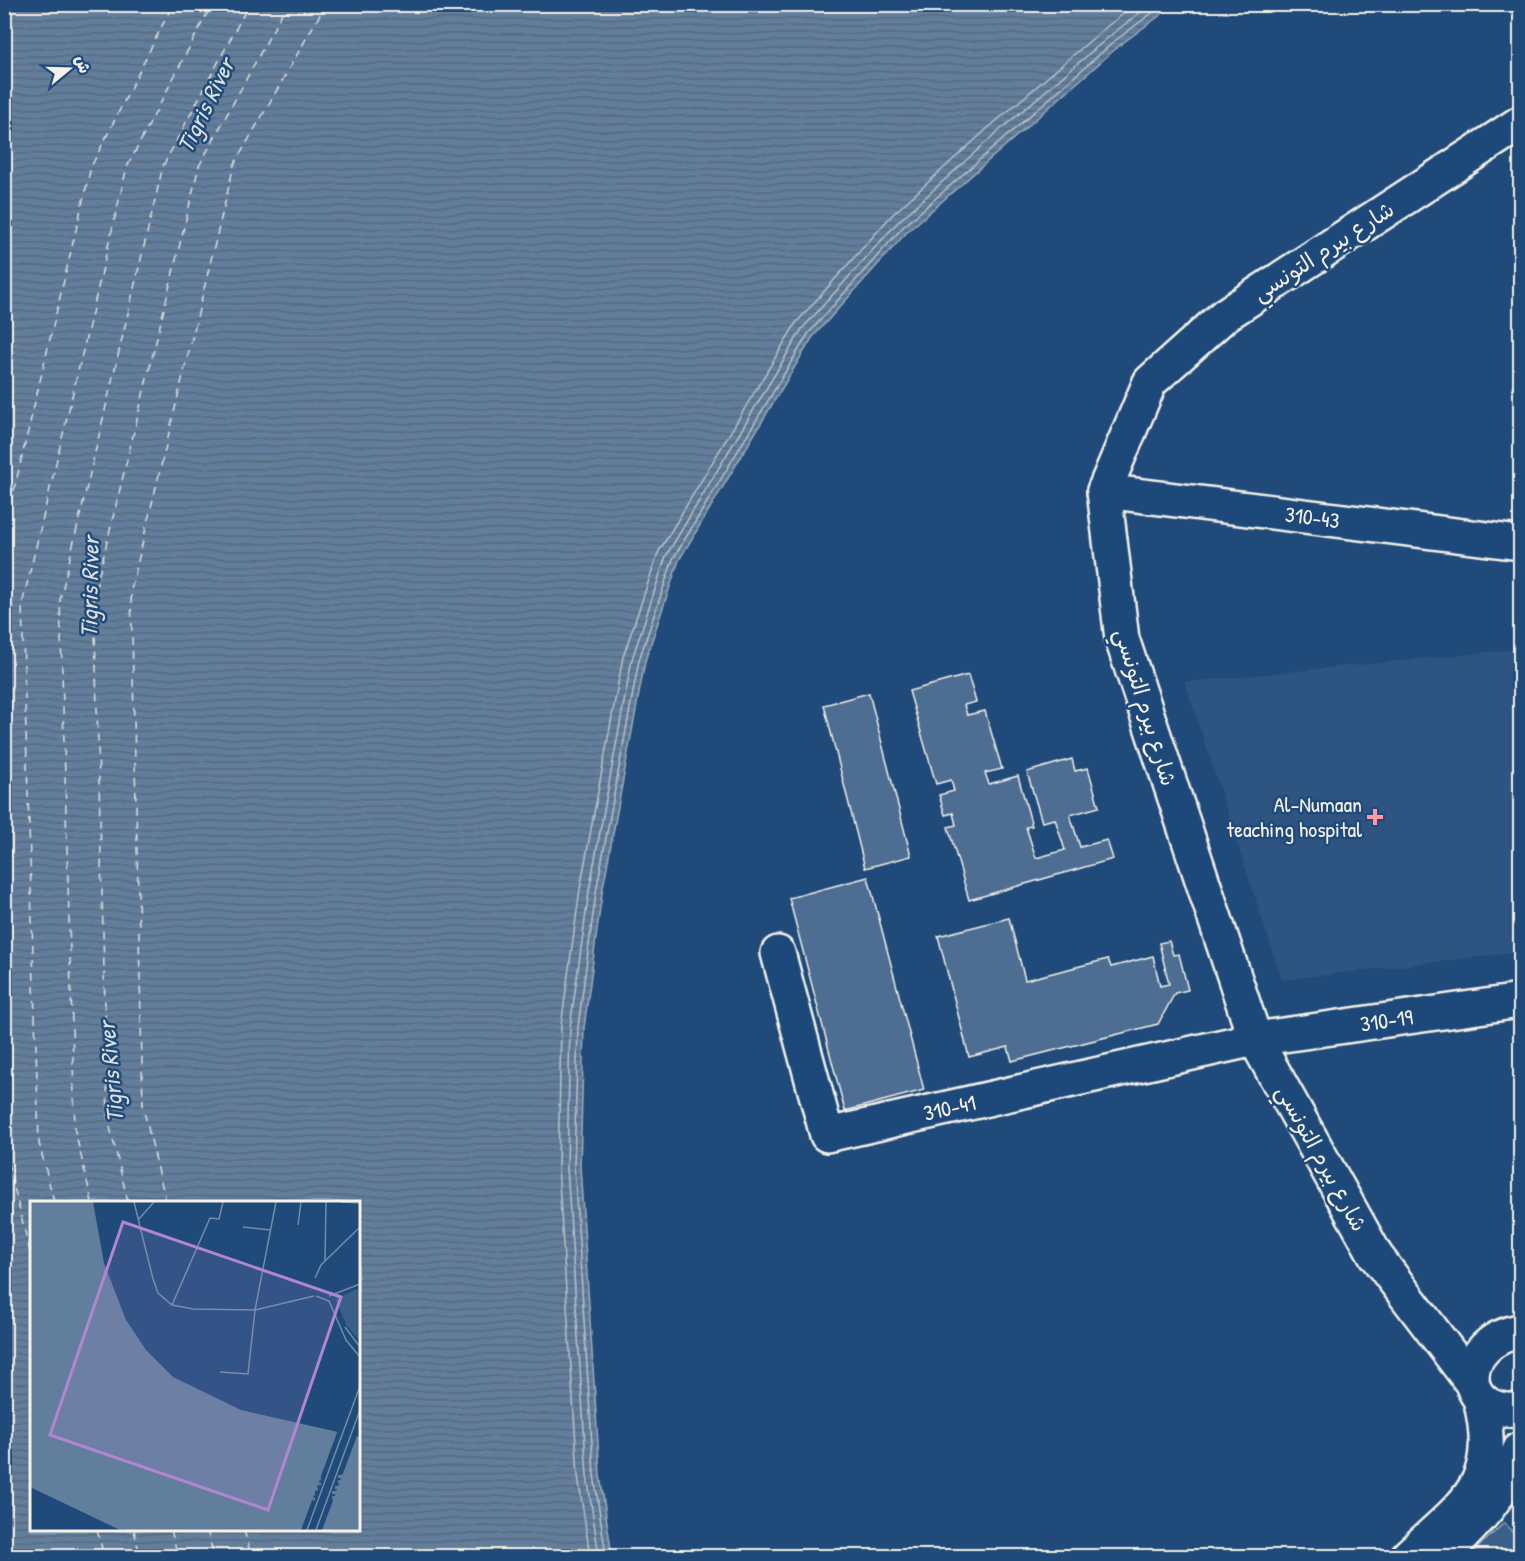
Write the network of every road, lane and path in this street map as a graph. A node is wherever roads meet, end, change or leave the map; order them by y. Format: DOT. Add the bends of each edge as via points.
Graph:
graph roads {
  1 [pos="1521,123"];
  2 [pos="1104,491"];
  3 [pos="1521,543"];
  4 [pos="778,953"];
  5 [pos="1521,1001"];
  6 [pos="1255,1039"];
  7 [pos="1427,1323"];
  8 [pos="1506,1336"];
  9 [pos="1476,1390"];
  10 [pos="1521,1410"];
  11 [pos="1517,1475"];
  12 [pos="1408,1557"];
  13 [pos="1442,1557"];
  1 -- 2 [label="street, شارع بيرم التونسي" via="1225,315 1149,382"];
  2 -- 3 [label="street, 310-43"];
  2 -- 6 [label="street, شارع بيرم التونسي" via="1122,639"];
  4 -- 6 [label="street, 310-41" via="827,1135"];
  5 -- 6 [label="street, 310-19"];
  6 -- 7 [label="street, شارع بيرم التونسي" via="1376,1256"];
  7 -- 8 [label="street" via="1469,1340"];
  7 -- 9 [label="street, شارع بيرم التونسي"];
  8 -- 9 [label="street" via="1475,1360"];
  9 -- 10 [label="street" via="1499,1408"];
  9 -- 12 [label="street" via="1488,1445 1476,1491"];
  11 -- 13 [label="street"];
}
